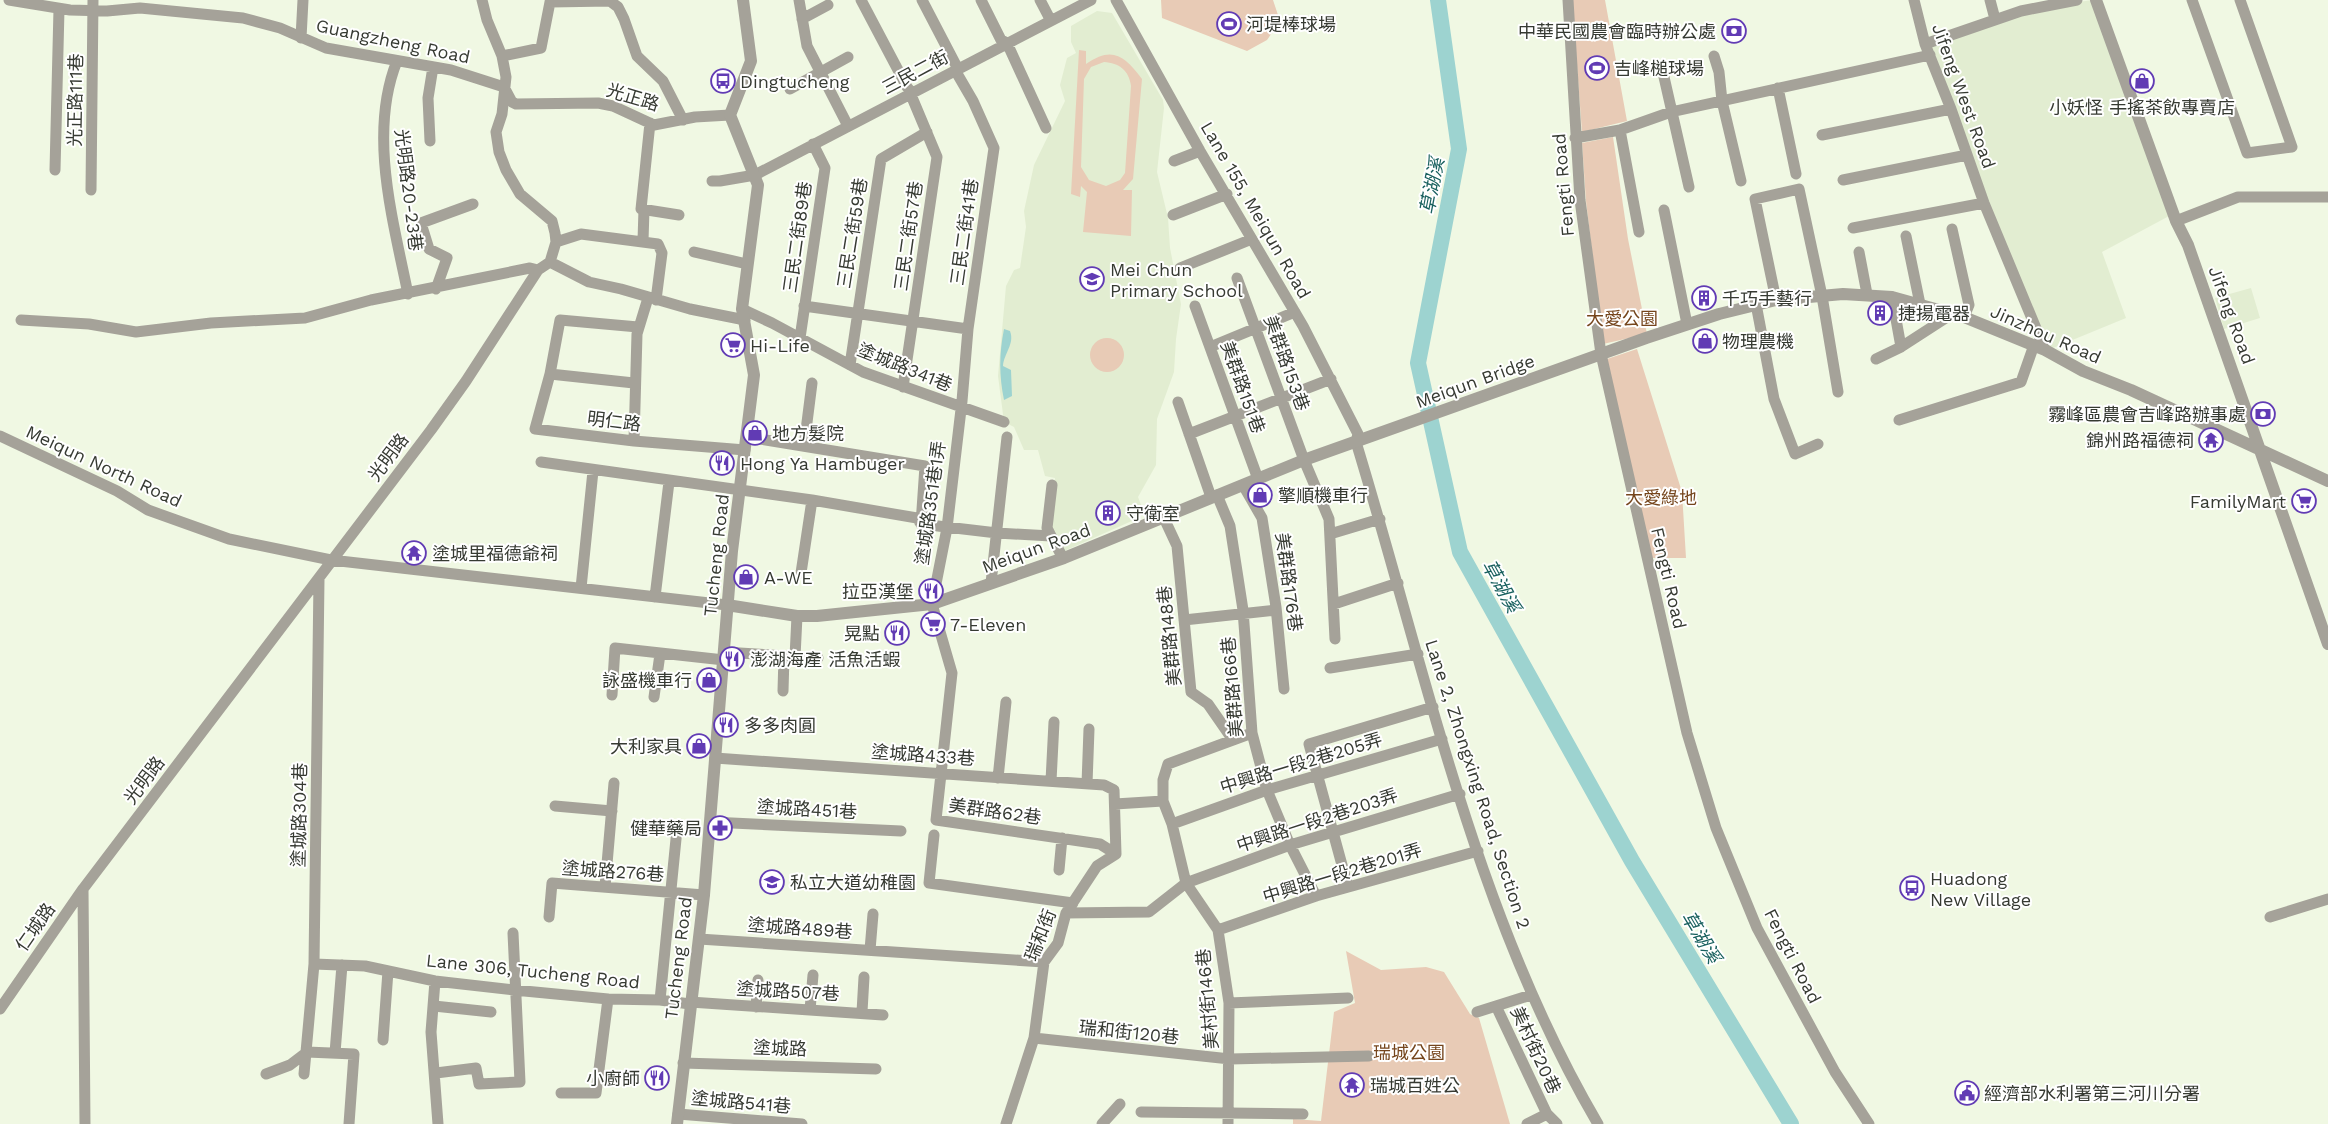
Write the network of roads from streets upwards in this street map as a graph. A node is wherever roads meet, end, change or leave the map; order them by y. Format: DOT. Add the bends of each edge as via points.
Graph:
graph roads {
  1 [pos="9,0"];
  2 [pos="303,0"];
  3 [pos="482,0"];
  4 [pos="743,0"];
  5 [pos="799,0"];
  6 [pos="861,0"];
  7 [pos="922,0"];
  8 [pos="980,0"];
  9 [pos="1040,0"];
  10 [pos="1091,0"];
  11 [pos="1116,0"];
  12 [pos="1568,0"];
  13 [pos="1914,0"];
  14 [pos="1990,0"];
  15 [pos="2077,0"];
  16 [pos="2096,0"];
  17 [pos="2192,0"];
  18 [pos="2240,0"];
  19 [pos="37,3"];
  20 [pos="140,4"];
  21 [pos="828,5"];
  22 [pos="2020,5"];
  23 [pos="93,6"];
  24 [pos="59,9"];
  25 [pos="802,19"];
  26 [pos="1995,19"];
  27 [pos="1051,21"];
  28 [pos="301,38"];
  29 [pos="1007,43"];
  30 [pos="1925,44"];
  31 [pos="1930,55"];
  32 [pos="502,56"];
  33 [pos="1714,56"];
  34 [pos="848,57"];
  35 [pos="397,61"];
  36 [pos="433,67"];
  37 [pos="956,70"];
  38 [pos="820,72"];
  39 [pos="1664,77"];
  40 [pos="504,87"];
  41 [pos="1778,88"];
  42 [pos="790,89"];
  43 [pos="912,94"];
  44 [pos="1722,101"];
  45 [pos="1951,109"];
  46 [pos="1671,112"];
  47 [pos="730,115"];
  48 [pos="683,120"];
  49 [pos="650,123"];
  50 [pos="848,126"];
  51 [pos="1046,128"];
  52 [pos="1620,130"];
  53 [pos="927,132"];
  54 [pos="1822,135"];
  55 [pos="1575,138"];
  56 [pos="430,140"];
  57 [pos="813,144"];
  58 [pos="1200,150"];
  59 [pos="1967,155"];
  60 [pos="1174,161"];
  61 [pos="55,170"];
  62 [pos="1796,174"];
  63 [pos="755,175"];
  64 [pos="1843,180"];
  65 [pos="1741,181"];
  66 [pos="716,184"];
  67 [pos="1689,187"];
  68 [pos="91,190"];
  69 [pos="1227,194"];
  70 [pos="2328,197"];
  71 [pos="1984,203"];
  72 [pos="473,204"];
  73 [pos="644,209"];
  74 [pos="1664,210"];
  75 [pos="680,215"];
  76 [pos="1173,215"];
  77 [pos="2176,220"];
  78 [pos="1854,228"];
  79 [pos="1952,229"];
  80 [pos="1640,232"];
  81 [pos="1906,236"];
  82 [pos="1252,239"];
  83 [pos="643,241"];
  84 [pos="556,242"];
  85 [pos="694,252"];
  86 [pos="1859,252"];
  87 [pos="550,262"];
  88 [pos="747,264"];
  89 [pos="1180,268"];
  90 [pos="538,270"];
  91 [pos="1237,278"];
  92 [pos="436,288"];
  93 [pos="408,294"];
  94 [pos="1867,294"];
  95 [pos="1822,296"];
  96 [pos="1892,297"];
  97 [pos="652,299"];
  98 [pos="1776,300"];
  99 [pos="1756,304"];
  100 [pos="1920,304"];
  101 [pos="804,306"];
  102 [pos="1195,306"];
  103 [pos="1295,312"];
  104 [pos="858,313"];
  105 [pos="744,315"];
  106 [pos="1958,315"];
  107 [pos="22,320"];
  108 [pos="914,321"];
  109 [pos="1687,324"];
  110 [pos="638,327"];
  111 [pos="1256,328"];
  112 [pos="968,329"];
  113 [pos="800,338"];
  114 [pos="1210,347"];
  115 [pos="1901,347"];
  116 [pos="2040,348"];
  117 [pos="1596,356"];
  118 [pos="1876,359"];
  119 [pos="850,365"];
  120 [pos="550,374"];
  121 [pos="1331,379"];
  122 [pos="634,383"];
  123 [pos="812,383"];
  124 [pos="902,387"];
  125 [pos="1838,392"];
  126 [pos="1281,398"];
  127 [pos="1178,402"];
  128 [pos="961,407"];
  129 [pos="1235,416"];
  130 [pos="1899,420"];
  131 [pos="1004,422"];
  132 [pos="1189,434"];
  133 [pos="0,436"];
  134 [pos="1007,437"];
  135 [pos="1370,437"];
  136 [pos="634,441"];
  137 [pos="1356,442"];
  138 [pos="746,443"];
  139 [pos="1818,444"];
  140 [pos="804,446"];
  141 [pos="2258,450"];
  142 [pos="1304,460"];
  143 [pos="541,462"];
  144 [pos="594,471"];
  145 [pos="1258,479"];
  146 [pos="2328,481"];
  147 [pos="669,482"];
  148 [pos="1052,485"];
  149 [pos="1243,485"];
  150 [pos="740,490"];
  151 [pos="1214,496"];
  152 [pos="812,500"];
  153 [pos="1163,516"];
  154 [pos="1380,519"];
  155 [pos="920,524"];
  156 [pos="947,528"];
  157 [pos="997,533"];
  158 [pos="1330,534"];
  159 [pos="1051,536"];
  160 [pos="1063,558"];
  161 [pos="331,560"];
  162 [pos="801,573"];
  163 [pos="320,579"];
  164 [pos="992,583"];
  165 [pos="1398,583"];
  166 [pos="581,588"];
  167 [pos="655,597"];
  168 [pos="932,604"];
  169 [pos="1334,604"];
  170 [pos="727,605"];
  171 [pos="1276,610"];
  172 [pos="1243,614"];
  173 [pos="797,616"];
  174 [pos="1184,620"];
  175 [pos="1335,639"];
  176 [pos="2328,644"];
  177 [pos="660,654"];
  178 [pos="1418,654"];
  179 [pos="724,656"];
  180 [pos="789,656"];
  181 [pos="818,658"];
  182 [pos="1330,668"];
  183 [pos="1284,689"];
  184 [pos="783,691"];
  185 [pos="612,695"];
  186 [pos="654,697"];
  187 [pos="1006,702"];
  188 [pos="1433,707"];
  189 [pos="1054,722"];
  190 [pos="1089,729"];
  191 [pos="1252,733"];
  192 [pos="1442,739"];
  193 [pos="1233,740"];
  194 [pos="715,758"];
  195 [pos="941,773"];
  196 [pos="1318,775"];
  197 [pos="998,778"];
  198 [pos="1051,781"];
  199 [pos="614,782"];
  200 [pos="1087,784"];
  201 [pos="1267,790"];
  202 [pos="1460,794"];
  203 [pos="1163,801"];
  204 [pos="1115,804"];
  205 [pos="554,806"];
  206 [pos="612,811"];
  207 [pos="711,822"];
  208 [pos="1172,824"];
  209 [pos="677,829"];
  210 [pos="901,831"];
  211 [pos="1332,832"];
  212 [pos="934,835"];
  213 [pos="1062,838"];
  214 [pos="1290,845"];
  215 [pos="1478,852"];
  216 [pos="1116,854"];
  217 [pos="1059,870"];
  218 [pos="1186,883"];
  219 [pos="605,887"];
  220 [pos="1348,887"];
  221 [pos="83,889"];
  222 [pos="670,893"];
  223 [pos="704,895"];
  224 [pos="1316,896"];
  225 [pos="2328,899"];
  226 [pos="1073,903"];
  227 [pos="1066,913"];
  228 [pos="873,914"];
  229 [pos="549,917"];
  230 [pos="2270,917"];
  231 [pos="1218,930"];
  232 [pos="512,933"];
  233 [pos="699,939"];
  234 [pos="870,950"];
  235 [pos="1044,962"];
  236 [pos="314,964"];
  237 [pos="342,964"];
  238 [pos="388,971"];
  239 [pos="813,975"];
  240 [pos="864,977"];
  241 [pos="758,980"];
  242 [pos="436,981"];
  243 [pos="514,990"];
  244 [pos="1531,995"];
  245 [pos="1348,998"];
  246 [pos="608,999"];
  247 [pos="660,1000"];
  248 [pos="690,1003"];
  249 [pos="1229,1003"];
  250 [pos="434,1006"];
  251 [pos="1496,1006"];
  252 [pos="756,1007"];
  253 [pos="0,1009"];
  254 [pos="810,1010"];
  255 [pos="491,1012"];
  256 [pos="862,1012"];
  257 [pos="1477,1012"];
  258 [pos="883,1015"];
  259 [pos="1034,1038"];
  260 [pos="383,1040"];
  261 [pos="307,1052"];
  262 [pos="335,1053"];
  263 [pos="1369,1056"];
  264 [pos="1230,1059"];
  265 [pos="683,1063"];
  266 [pos="876,1069"];
  267 [pos="436,1073"];
  268 [pos="266,1074"];
  269 [pos="304,1074"];
  270 [pos="561,1093"];
  271 [pos="1120,1104"];
  272 [pos="1141,1112"];
  273 [pos="1304,1114"];
  274 [pos="1547,1114"];
  275 [pos="678,1119"];
  276 [pos="1229,1119"];
  277 [pos="697,1120"];
  278 [pos="85,1124"];
  279 [pos="348,1124"];
  280 [pos="438,1124"];
  281 [pos="802,1124"];
  282 [pos="1006,1124"];
  283 [pos="1102,1124"];
  284 [pos="1527,1124"];
  285 [pos="1557,1124"];
  286 [pos="1598,1124"];
  287 [pos="1869,1124"];
  1 -- 19 [label="street, Guangzheng Road"];
  2 -- 28 [label="street"];
  3 -- 32 [label="street" via="486,20"];
  4 -- 47 [label="street" via="751,61"];
  5 -- 25 [label="street"];
  6 -- 43 [label="street, 三民二街57巷"];
  7 -- 37 [label="street, 三民二街41巷"];
  8 -- 29 [label="street" via="1001,40"];
  9 -- 27 [label="street"];
  10 -- 27 [label="street, 三民二街"];
  11 -- 58 [label="street, Lane 155, Meiqun Road"];
  12 -- 55 [label="street, Fengti Road"];
  13 -- 30 [label="street, Jifeng West Road"];
  14 -- 26 [label="street"];
  15 -- 22 [label="street"];
  16 -- 77 [label="street, Jifeng Road"];
  17 -- 18 [label="street" via="2247,153 2292,147"];
  19 -- 24 [label="street, Guangzheng Road"];
  20 -- 23 [label="street, Guangzheng Road"];
  20 -- 28 [label="street, Guangzheng Road" via="244,18"];
  21 -- 25 [label="street"];
  22 -- 26 [label="street"];
  23 -- 24 [label="street, Guangzheng Road"];
  23 -- 68 [label="street, 光正路111巷"];
  24 -- 61 [label="street, 光正路111巷"];
  25 -- 38 [label="street" via="807,46"];
  26 -- 30 [label="street"];
  27 -- 29 [label="street, 三民二街"];
  28 -- 35 [label="street, Guangzheng Road" via="326,48"];
  29 -- 37 [label="street, 三民二街"];
  29 -- 51 [label="street"];
  30 -- 31 [label="street, Jifeng West Road"];
  31 -- 41 [label="street"];
  31 -- 45 [label="street, Jifeng West Road"];
  32 -- 40 [label="street" via="506,77"];
  32 -- 48 [label="street" via="541,48 550,2 610,1 618,7 637,56 663,82"];
  33 -- 44 [label="street"];
  34 -- 38 [label="street"];
  35 -- 36 [label="street, Guangzheng Road"];
  35 -- 93 [label="street, 光明路20-23巷" via="389,79 383,110 383,142 392,215"];
  36 -- 40 [label="street, Guangzheng Road"];
  36 -- 56 [label="street" via="428,98"];
  37 -- 43 [label="street, 三民二街"];
  37 -- 112 [label="street, 三民二街41巷" via="994,148"];
  38 -- 42 [label="street"];
  38 -- 50 [label="street"];
  39 -- 46 [label="street"];
  40 -- 49 [label="street, 光正路" via="516,104 598,103"];
  40 -- 84 [label="street" via="496,139 506,170 520,194 552,221"];
  41 -- 44 [label="street"];
  41 -- 62 [label="street"];
  43 -- 50 [label="street, 三民二街"];
  43 -- 53 [label="street, 三民二街57巷"];
  44 -- 46 [label="street"];
  44 -- 65 [label="street"];
  45 -- 54 [label="street"];
  45 -- 59 [label="street, Jifeng West Road"];
  46 -- 52 [label="street"];
  46 -- 67 [label="street"];
  47 -- 48 [label="street, 光正路"];
  47 -- 63 [label="street, Tucheng Road"];
  48 -- 49 [label="street, 光正路" via="658,125"];
  49 -- 73 [label="street" via="641,209"];
  50 -- 57 [label="street, 三民二街"];
  52 -- 55 [label="street"];
  52 -- 80 [label="street"];
  53 -- 104 [label="street, 三民二街59巷" via="881,160"];
  53 -- 108 [label="street, 三民二街57巷" via="937,156"];
  55 -- 117 [label="street, Fengti Road"];
  57 -- 63 [label="street, 三民二街"];
  57 -- 101 [label="street, 三民二街89巷" via="825,168"];
  58 -- 60 [label="street"];
  58 -- 69 [label="street, Lane 155, Meiqun Road"];
  59 -- 64 [label="street"];
  59 -- 71 [label="street, Jifeng West Road"];
  63 -- 66 [label="street, 三民二街"];
  63 -- 88 [label="street, Tucheng Road" via="758,185"];
  69 -- 76 [label="street"];
  69 -- 82 [label="street, Lane 155, Meiqun Road"];
  70 -- 77 [label="street" via="2238,197"];
  71 -- 78 [label="street"];
  71 -- 116 [label="street, Jifeng West Road"];
  72 -- 92 [label="street" via="421,223 429,249 447,258"];
  73 -- 75 [label="street"];
  73 -- 83 [label="street"];
  74 -- 109 [label="street"];
  77 -- 141 [label="street, Jifeng Road" via="2247,410"];
  79 -- 106 [label="street" via="1969,305"];
  81 -- 100 [label="street"];
  82 -- 89 [label="street"];
  82 -- 103 [label="street, Lane 155, Meiqun Road"];
  83 -- 84 [label="street" via="581,234"];
  83 -- 97 [label="street" via="658,244 662,253"];
  84 -- 87 [label="street"];
  85 -- 88 [label="street"];
  86 -- 94 [label="street"];
  87 -- 90 [label="street"];
  87 -- 97 [label="street" via="589,282"];
  88 -- 105 [label="street, Tucheng Road"];
  90 -- 92 [label="street" via="530,268"];
  90 -- 161 [label="street, 光明路" via="449,405"];
  91 -- 111 [label="street, 美群路153巷"];
  92 -- 93 [label="street"];
  93 -- 107 [label="street" via="371,300 305,318 210,323 136,332 89,324"];
  94 -- 95 [label="street, Jinzhou Road"];
  94 -- 96 [label="street, Jinzhou Road"];
  95 -- 98 [label="street, Jinzhou Road"];
  95 -- 98 [label="street" via="1799,189 1755,199"];
  95 -- 125 [label="street"];
  96 -- 100 [label="street, Jinzhou Road"];
  96 -- 115 [label="street"];
  97 -- 105 [label="street"];
  97 -- 110 [label="street"];
  98 -- 99 [label="street, Jinzhou Road"];
  99 -- 109 [label="street, Jinzhou Road"];
  99 -- 139 [label="street" via="1774,399 1794,454"];
  100 -- 106 [label="street, Jinzhou Road"];
  101 -- 104 [label="street"];
  101 -- 113 [label="street, 三民二街89巷"];
  102 -- 114 [label="street, 美群路151巷"];
  103 -- 111 [label="street"];
  103 -- 121 [label="street, Lane 155, Meiqun Road"];
  104 -- 108 [label="street"];
  104 -- 119 [label="street, 三民二街59巷"];
  105 -- 113 [label="street, 塗城路341巷"];
  105 -- 138 [label="street, Tucheng Road" via="754,375"];
  106 -- 115 [label="street"];
  106 -- 116 [label="street, Jinzhou Road"];
  108 -- 112 [label="street"];
  108 -- 124 [label="street, 三民二街57巷"];
  109 -- 117 [label="street, Jinzhou Road"];
  110 -- 120 [label="street" via="560,320"];
  110 -- 122 [label="street"];
  111 -- 114 [label="street"];
  111 -- 126 [label="street, 美群路153巷"];
  112 -- 128 [label="street, 三民二街41巷"];
  113 -- 119 [label="street, 塗城路341巷"];
  114 -- 129 [label="street, 美群路151巷"];
  115 -- 118 [label="street"];
  116 -- 130 [label="street" via="2020,382"];
  116 -- 141 [label="street, Jinzhou Road"];
  117 -- 135 [label="street, Meiqun Bridge"];
  117 -- 287 [label="street, Fengti Road" via="1702,789 1757,928 1835,1072"];
  119 -- 124 [label="street, 塗城路341巷"];
  120 -- 122 [label="street"];
  120 -- 136 [label="street, 明仁路" via="535,429"];
  121 -- 126 [label="street"];
  121 -- 137 [label="street, Lane 155, Meiqun Road" via="1358,434"];
  122 -- 136 [label="street"];
  123 -- 140 [label="street"];
  124 -- 128 [label="street, 塗城路341巷"];
  126 -- 129 [label="street"];
  126 -- 142 [label="street, 美群路153巷"];
  127 -- 132 [label="street, 美群路166巷"];
  128 -- 131 [label="street, 塗城路341巷"];
  128 -- 156 [label="street, 塗城路351巷1弄"];
  129 -- 132 [label="street"];
  129 -- 145 [label="street, 美群路151巷"];
  132 -- 151 [label="street, 美群路166巷"];
  133 -- 161 [label="street, Meiqun North Road" via="117,491 148,510 229,539"];
  134 -- 157 [label="street"];
  135 -- 137 [label="street, Meiqun Road"];
  136 -- 138 [label="street, 明仁路"];
  137 -- 142 [label="street, Meiqun Road"];
  137 -- 154 [label="street, Lane 2, Zhongxing Road, Section 2"];
  138 -- 140 [label="street, 明仁路"];
  138 -- 150 [label="street, Tucheng Road"];
  140 -- 155 [label="street, 明仁路" via="925,466"];
  141 -- 146 [label="street, Jinzhou Road"];
  141 -- 176 [label="street, Jifeng Road"];
  142 -- 145 [label="street, Meiqun Road"];
  142 -- 158 [label="street, 美群路153巷" via="1329,519"];
  143 -- 144 [label="street"];
  144 -- 147 [label="street"];
  144 -- 166 [label="street"];
  145 -- 149 [label="street, Meiqun Road"];
  147 -- 150 [label="street"];
  147 -- 167 [label="street"];
  148 -- 159 [label="street" via="1047,528"];
  149 -- 151 [label="street, Meiqun Road"];
  149 -- 171 [label="street, 美群路176巷" via="1262,518"];
  150 -- 152 [label="street"];
  150 -- 170 [label="street, Tucheng Road"];
  151 -- 153 [label="street, Meiqun Road"];
  151 -- 172 [label="street, 美群路166巷" via="1230,526"];
  152 -- 155 [label="street" via="917,518"];
  152 -- 162 [label="street"];
  153 -- 160 [label="street, Meiqun Road"];
  153 -- 174 [label="street, 美群路148巷" via="1177,546"];
  154 -- 158 [label="street"];
  154 -- 165 [label="street, Lane 2, Zhongxing Road, Section 2"];
  155 -- 156 [label="street"];
  156 -- 157 [label="street"];
  156 -- 168 [label="street, 塗城路351巷1弄"];
  157 -- 159 [label="street"];
  157 -- 164 [label="street"];
  158 -- 169 [label="street, 美群路153巷"];
  159 -- 160 [label="street"];
  160 -- 164 [label="street, Meiqun Road"];
  161 -- 163 [label="street, 光明路"];
  161 -- 166 [label="street, Meiqun North Road"];
  163 -- 221 [label="street, 光明路"];
  163 -- 236 [label="street, 塗城路304巷"];
  164 -- 168 [label="street, Meiqun Road"];
  165 -- 169 [label="street"];
  165 -- 178 [label="street, Lane 2, Zhongxing Road, Section 2"];
  166 -- 167 [label="street, Meiqun North Road"];
  167 -- 170 [label="street, Meiqun North Road"];
  168 -- 173 [label="street, Meiqun Road"];
  168 -- 195 [label="street, 美群路62巷" via="952,673"];
  169 -- 175 [label="street, 美群路153巷"];
  170 -- 173 [label="street, Meiqun Road"];
  170 -- 179 [label="street, Tucheng Road"];
  171 -- 172 [label="street"];
  171 -- 183 [label="street, 美群路176巷"];
  172 -- 174 [label="street"];
  172 -- 191 [label="street, 美群路166巷"];
  173 -- 180 [label="street"];
  174 -- 193 [label="street, 美群路148巷" via="1191,692 1208,704"];
  177 -- 179 [label="street"];
  177 -- 185 [label="street" via="615,648"];
  177 -- 186 [label="street"];
  178 -- 182 [label="street"];
  178 -- 188 [label="street, Lane 2, Zhongxing Road, Section 2"];
  179 -- 180 [label="street"];
  179 -- 194 [label="street, Tucheng Road"];
  180 -- 181 [label="street"];
  180 -- 184 [label="street"];
  187 -- 197 [label="street"];
  188 -- 192 [label="street, Lane 2, Zhongxing Road, Section 2"];
  188 -- 196 [label="street" via="1309,744"];
  189 -- 198 [label="street"];
  190 -- 200 [label="street"];
  191 -- 193 [label="street, 美村街146巷"];
  191 -- 201 [label="street, 美群路166巷"];
  192 -- 196 [label="street, 中興路一段2巷205弄"];
  192 -- 202 [label="street, Lane 2, Zhongxing Road, Section 2"];
  193 -- 203 [label="street, 美村街146巷" via="1168,764 1163,780"];
  194 -- 195 [label="street, 塗城路433巷"];
  194 -- 207 [label="street, Tucheng Road"];
  195 -- 197 [label="street, 塗城路433巷"];
  195 -- 213 [label="street, 美群路62巷" via="936,820"];
  196 -- 201 [label="street, 中興路一段2巷205弄"];
  196 -- 211 [label="street"];
  197 -- 198 [label="street, 塗城路433巷"];
  198 -- 200 [label="street, 塗城路433巷"];
  199 -- 206 [label="street"];
  200 -- 204 [label="street, 塗城路433巷" via="1104,785 1114,790"];
  201 -- 208 [label="street, 中興路一段2巷205弄"];
  201 -- 214 [label="street, 美群路166巷"];
  202 -- 211 [label="street, 中興路一段2巷203弄"];
  202 -- 215 [label="street, Lane 2, Zhongxing Road, Section 2"];
  203 -- 204 [label="street"];
  203 -- 208 [label="street, 美村街146巷"];
  204 -- 216 [label="street"];
  205 -- 206 [label="street"];
  206 -- 219 [label="street"];
  207 -- 210 [label="street, 塗城路451巷"];
  207 -- 223 [label="street, Tucheng Road"];
  208 -- 218 [label="street, 美村街146巷"];
  209 -- 222 [label="street"];
  211 -- 214 [label="street, 中興路一段2巷203弄"];
  211 -- 220 [label="street"];
  212 -- 226 [label="street" via="929,883"];
  213 -- 216 [label="street, 美群路62巷" via="1100,844"];
  213 -- 217 [label="street"];
  214 -- 218 [label="street, 中興路一段2巷203弄"];
  214 -- 224 [label="street, 美群路166巷"];
  215 -- 220 [label="street, 中興路一段2巷201弄"];
  215 -- 244 [label="street, Lane 2, Zhongxing Road, Section 2"];
  216 -- 226 [label="street, 瑞和街" via="1097,866"];
  218 -- 227 [label="street, 中興路一段2巷203弄" via="1150,912"];
  218 -- 231 [label="street, 美村街146巷"];
  219 -- 222 [label="street, 塗城路276巷"];
  219 -- 229 [label="street, 塗城路276巷" via="552,883"];
  220 -- 224 [label="street, 中興路一段2巷201弄"];
  221 -- 253 [label="street, 仁城路"];
  221 -- 278 [label="street"];
  222 -- 223 [label="street, 塗城路276巷"];
  222 -- 247 [label="street"];
  223 -- 233 [label="street, Tucheng Road"];
  224 -- 231 [label="street, 中興路一段2巷201弄"];
  225 -- 230 [label="street"];
  226 -- 227 [label="street, 瑞和街"];
  227 -- 235 [label="street, 瑞和街" via="1058,943"];
  228 -- 234 [label="street"];
  231 -- 249 [label="street, 美村街146巷"];
  232 -- 243 [label="street"];
  233 -- 234 [label="street, 塗城路489巷"];
  233 -- 248 [label="street, Tucheng Road"];
  234 -- 235 [label="street, 塗城路489巷"];
  235 -- 259 [label="street, 瑞和街"];
  236 -- 237 [label="street, Lane 306, Tucheng Road"];
  236 -- 261 [label="street, 塗城路304巷"];
  237 -- 238 [label="street, Lane 306, Tucheng Road"];
  237 -- 262 [label="street"];
  238 -- 242 [label="street, Lane 306, Tucheng Road"];
  238 -- 260 [label="street"];
  239 -- 254 [label="street"];
  240 -- 256 [label="street"];
  241 -- 252 [label="street"];
  242 -- 243 [label="street, Lane 306, Tucheng Road"];
  242 -- 250 [label="street"];
  243 -- 246 [label="street, Lane 306, Tucheng Road"];
  243 -- 267 [label="street" via="520,1082 480,1084 476,1068"];
  244 -- 251 [label="street"];
  244 -- 286 [label="street, Lane 2, Zhongxing Road, Section 2"];
  245 -- 249 [label="street"];
  246 -- 247 [label="street, Lane 306, Tucheng Road"];
  246 -- 270 [label="street" via="596,1093"];
  247 -- 248 [label="street, Lane 306, Tucheng Road"];
  248 -- 252 [label="street, 塗城路507巷"];
  248 -- 265 [label="street, Tucheng Road"];
  249 -- 264 [label="street, 美村街146巷"];
  250 -- 255 [label="street"];
  250 -- 267 [label="street" via="432,1054"];
  251 -- 257 [label="street, 美村街20巷"];
  251 -- 274 [label="street, 美村街20巷"];
  252 -- 254 [label="street, 塗城路507巷"];
  254 -- 256 [label="street, 塗城路507巷"];
  256 -- 258 [label="street, 塗城路507巷"];
  259 -- 264 [label="street, 瑞和街120巷"];
  259 -- 282 [label="street, 瑞和街"];
  261 -- 262 [label="street"];
  261 -- 268 [label="street" via="290,1065"];
  261 -- 269 [label="street, 塗城路304巷"];
  262 -- 279 [label="street" via="354,1054"];
  263 -- 264 [label="street, 瑞和街120巷"];
  264 -- 276 [label="street, 美村街146巷"];
  265 -- 266 [label="street, 塗城路"];
  265 -- 275 [label="street, Tucheng Road"];
  267 -- 280 [label="street"];
  271 -- 283 [label="street"];
  272 -- 276 [label="street"];
  273 -- 276 [label="street"];
  274 -- 284 [label="street"];
  274 -- 285 [label="street, 美村街20巷"];
  275 -- 277 [label="street, 塗城路541巷"];
  277 -- 281 [label="street, 塗城路541巷"];
}
